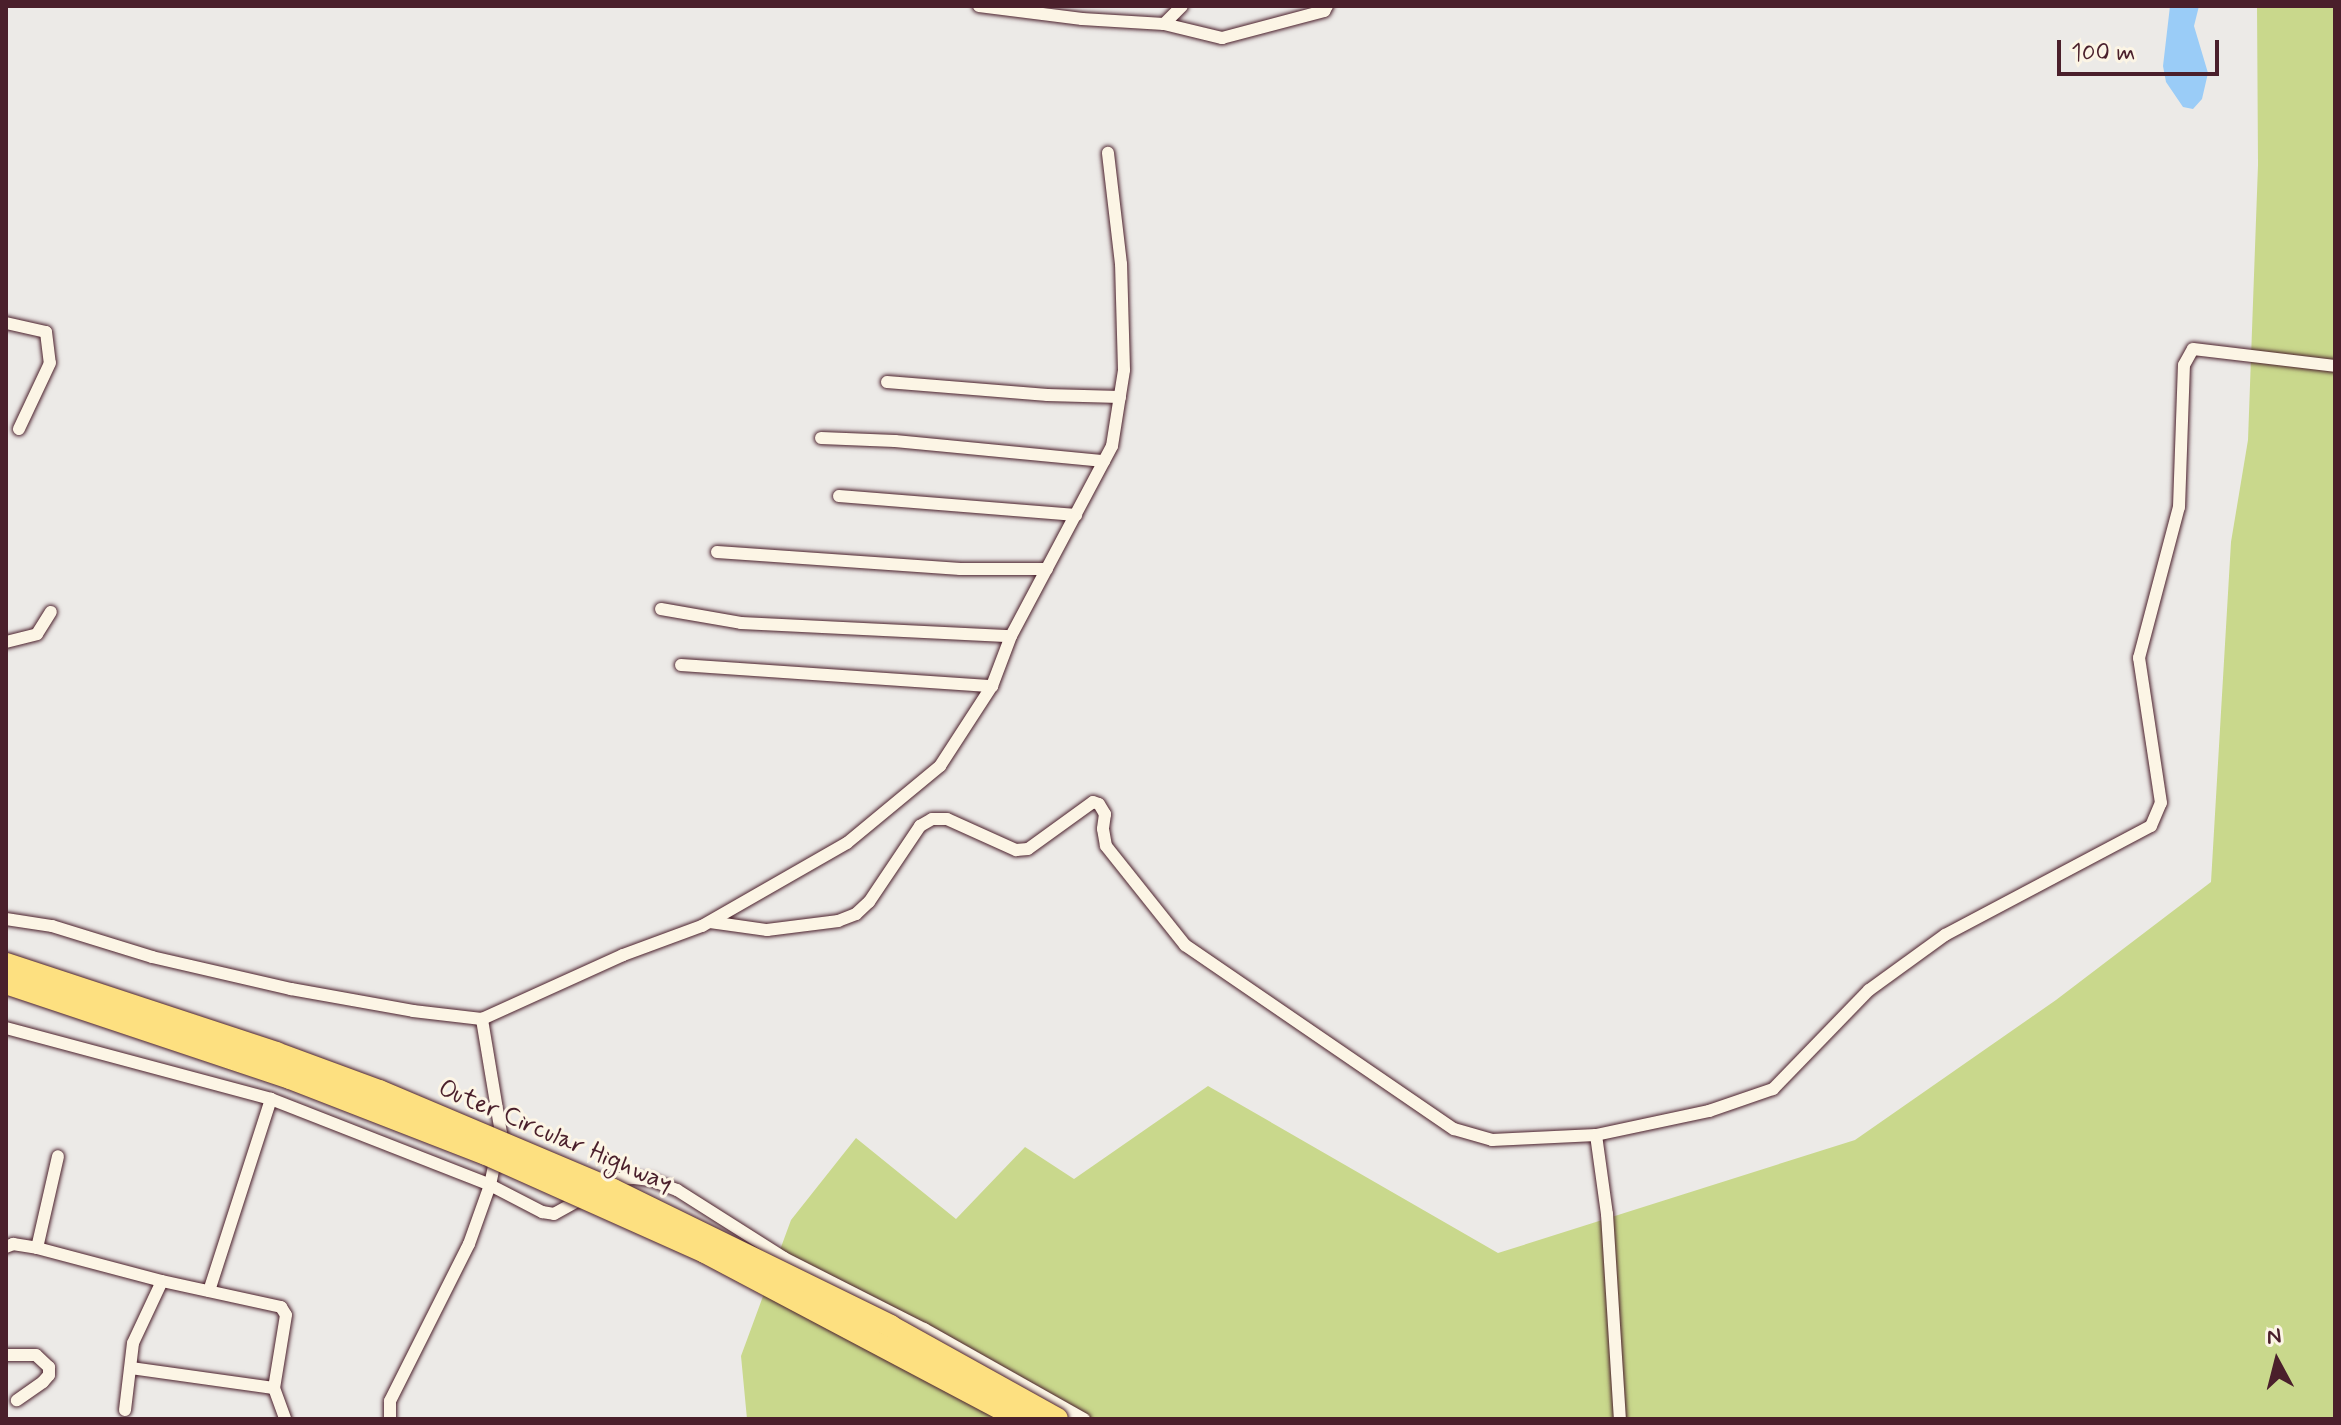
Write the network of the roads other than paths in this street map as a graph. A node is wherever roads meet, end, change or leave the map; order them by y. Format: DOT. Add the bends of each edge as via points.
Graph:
graph roads {
  1 [pos="979,6"];
  2 [pos="1182,6"];
  3 [pos="1327,6"];
  4 [pos="1164,24"];
  5 [pos="1108,153"];
  6 [pos="6,323"];
  7 [pos="2335,366"];
  8 [pos="887,382"];
  9 [pos="1120,397"];
  10 [pos="19,429"];
  11 [pos="821,438"];
  12 [pos="1104,461"];
  13 [pos="839,496"];
  14 [pos="1076,515"];
  15 [pos="717,552"];
  16 [pos="1047,569"];
  17 [pos="661,609"];
  18 [pos="51,612"];
  19 [pos="1011,636"];
  20 [pos="6,642"];
  21 [pos="681,665"];
  22 [pos="992,686"];
  23 [pos="6,919"];
  24 [pos="710,922"];
  25 [pos="6,964"];
  26 [pos="6,983"];
  27 [pos="482,1019"];
  28 [pos="6,1028"];
  29 [pos="271,1099"];
  30 [pos="1596,1135"];
  31 [pos="58,1156"];
  32 [pos="490,1185"];
  33 [pos="6,1247"];
  34 [pos="37,1248"];
  35 [pos="162,1281"];
  36 [pos="209,1291"];
  37 [pos="6,1355"];
  38 [pos="131,1368"];
  39 [pos="274,1388"];
  40 [pos="17,1400"];
  41 [pos="125,1410"];
  42 [pos="285,1419"];
  43 [pos="390,1419"];
  44 [pos="1020,1419"];
  45 [pos="1057,1419"];
  46 [pos="1084,1419"];
  47 [pos="1620,1419"];
  1 -- 4 [label="street"];
  2 -- 4 [label="street"];
  3 -- 4 [label="street" via="1222,38"];
  5 -- 9 [label="street" via="1121,264"];
  6 -- 10 [label="street" via="46,332 50,363"];
  7 -- 30 [label="street" via="2193,349 2184,365 2179,507 2139,658 2161,803 2151,826 1945,935 1869,990 1773,1089 1709,1111"];
  8 -- 9 [label="street"];
  9 -- 12 [label="street" via="1112,446"];
  11 -- 12 [label="street"];
  12 -- 14 [label="street"];
  13 -- 14 [label="street"];
  14 -- 16 [label="street"];
  15 -- 16 [label="street" via="960,569"];
  16 -- 19 [label="street"];
  17 -- 19 [label="street" via="741,623"];
  18 -- 20 [label="street" via="37,634"];
  19 -- 22 [label="street"];
  21 -- 22 [label="street"];
  22 -- 24 [label="street" via="940,766 847,843"];
  23 -- 27 [label="street" via="52,926 152,957 291,989"];
  24 -- 27 [label="street"];
  24 -- 30 [label="street" via="767,930 838,921 869,902 920,826 932,819 947,819 1016,850 1028,849 1093,802 1105,814 1106,846 1185,945 1454,1129 1492,1140"];
  25 -- 45 [label="highway, Outer Circular Highway, bridge" via="379,1091 600,1184 890,1326"];
  26 -- 44 [label="highway, Outer Circular Highway, bridge" via="290,1078 486,1154 705,1252"];
  27 -- 32 [label="street" via="501,1133"];
  28 -- 29 [label="street"];
  29 -- 32 [label="street"];
  29 -- 36 [label="street"];
  30 -- 47 [label="street" via="1607,1214"];
  31 -- 34 [label="street"];
  32 -- 43 [label="street" via="469,1244 390,1401"];
  32 -- 46 [label="street" via="554,1214 617,1179 651,1180 677,1190 784,1258"];
  33 -- 34 [label="street"];
  34 -- 35 [label="street"];
  35 -- 36 [label="street"];
  35 -- 38 [label="street" via="133,1343"];
  36 -- 39 [label="street" via="281,1307 286,1315"];
  37 -- 40 [label="street" via="36,1355 49,1367 43,1382"];
  38 -- 39 [label="street"];
  38 -- 41 [label="street"];
  39 -- 42 [label="street"];
}
